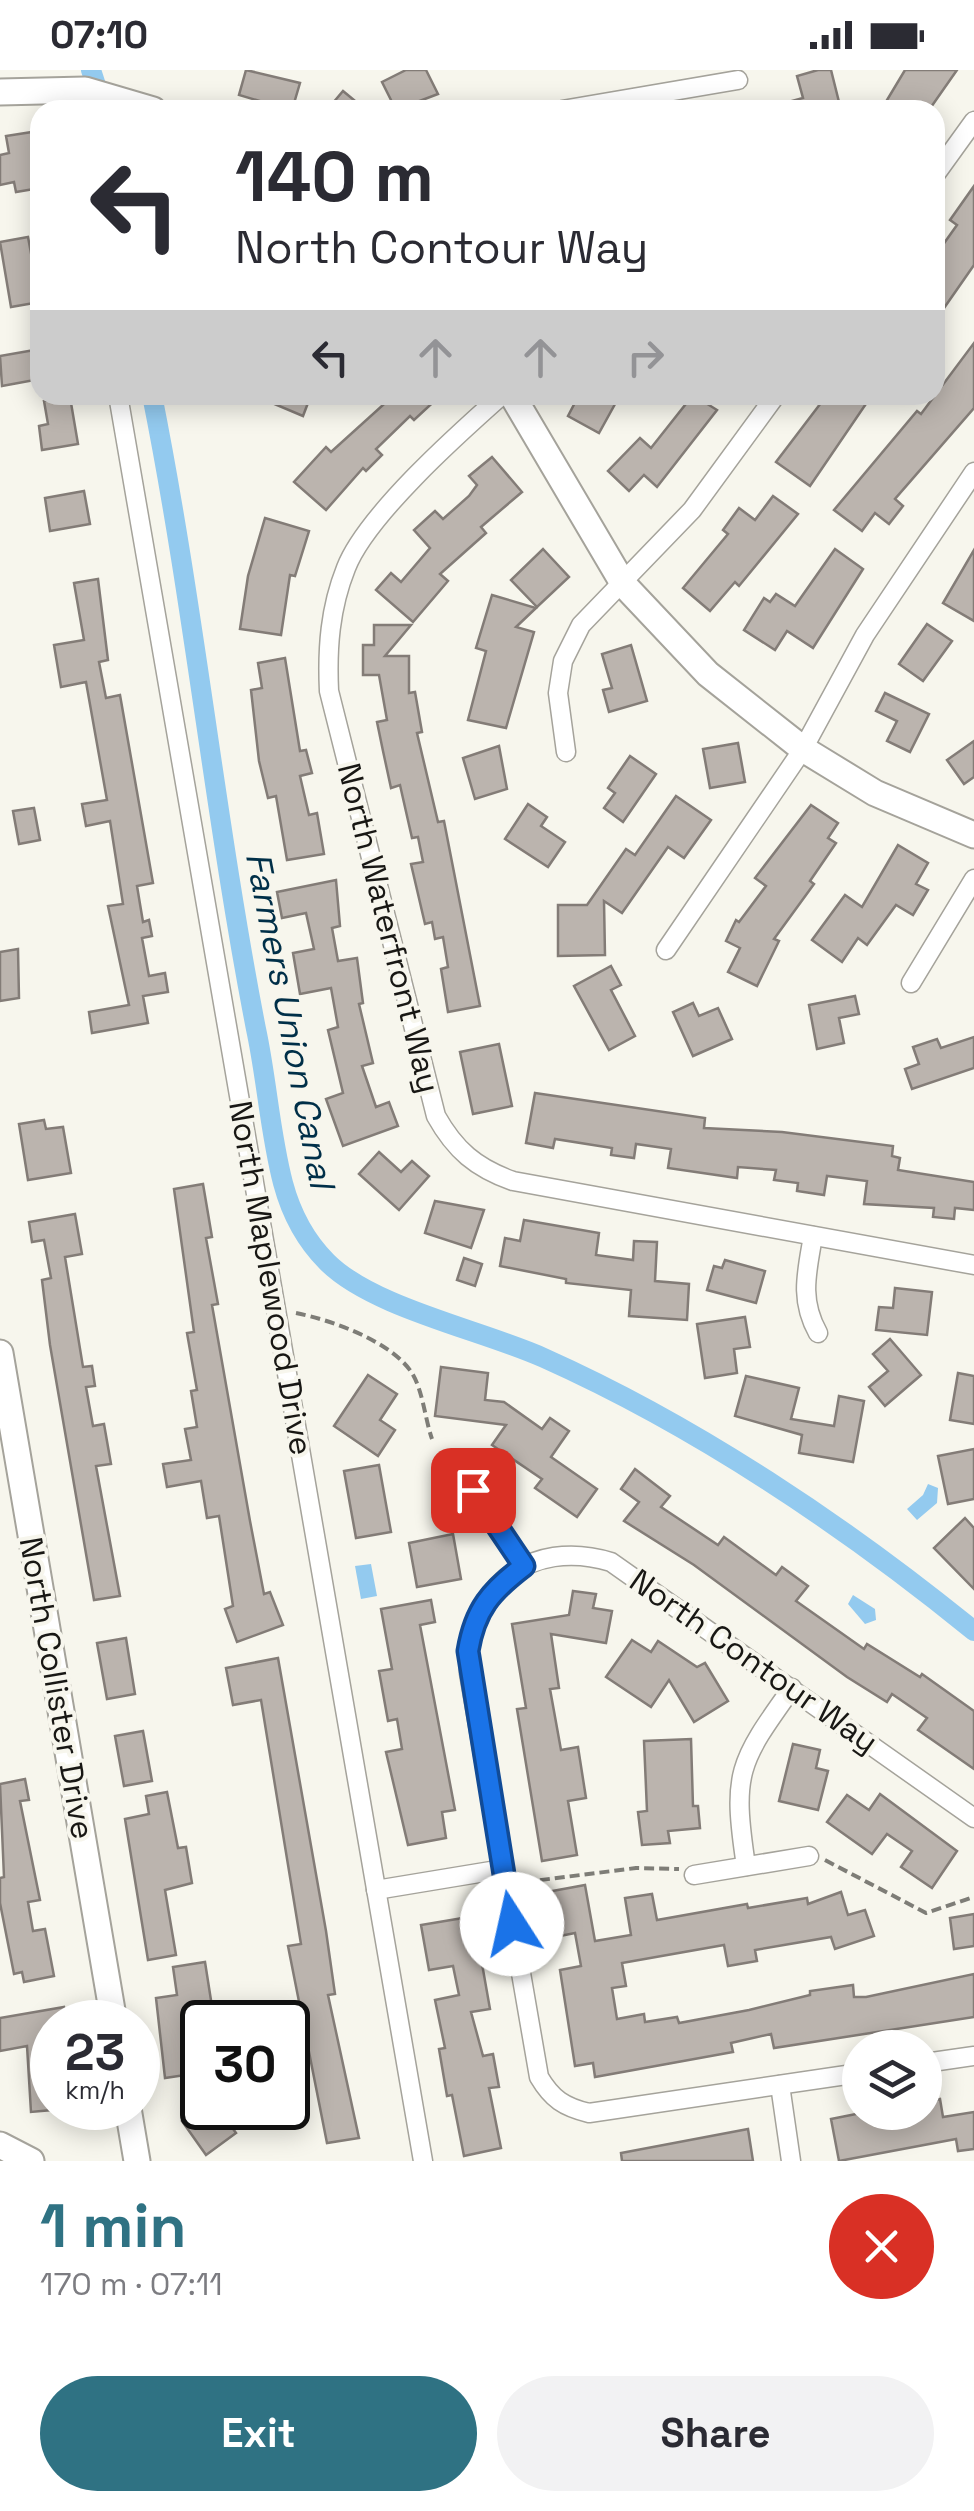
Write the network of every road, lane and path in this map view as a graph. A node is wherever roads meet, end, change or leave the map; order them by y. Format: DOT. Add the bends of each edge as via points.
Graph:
graph roads {
  1 [pos="738,80"];
  2 [pos="0,92"];
  3 [pos="73,96"];
  4 [pos="120,100"];
  5 [pos="672,100"];
  6 [pos="974,121"];
  7 [pos="945,161"];
  8 [pos="120,405"];
  9 [pos="492,405"];
  10 [pos="518,405"];
  11 [pos="769,405"];
  12 [pos="974,472"];
  13 [pos="624,585"];
  14 [pos="803,749"];
  15 [pos="566,752"];
  16 [pos="974,835"];
  17 [pos="974,880"];
  18 [pos="666,950"];
  19 [pos="911,984"];
  20 [pos="814,1236"];
  21 [pos="974,1265"];
  22 [pos="291,1312"];
  23 [pos="818,1332"];
  24 [pos="0,1353"];
  25 [pos="432,1440"];
  26 [pos="442,1475"];
  27 [pos="524,1566"];
  28 [pos="792,1688"];
  29 [pos="974,1818"];
  30 [pos="815,1857"];
  31 [pos="746,1866"];
  32 [pos="503,1869"];
  33 [pos="689,1873"];
  34 [pos="525,1882"];
  35 [pos="376,1890"];
  36 [pos="974,1897"];
  37 [pos="110,2000"];
  38 [pos="974,2056"];
  39 [pos="942,2061"];
  40 [pos="842,2076"];
  41 [pos="780,2086"];
  42 [pos="132,2130"];
  43 [pos="0,2145"];
  44 [pos="31,2161"];
  45 [pos="137,2161"];
  46 [pos="424,2161"];
  47 [pos="791,2161"];
  1 -- 5 [label="street"];
  2 -- 3 [label="street"];
  3 -- 4 [label="street"];
  6 -- 7 [label="street"];
  8 -- 35 [label="street, North Maplewood Drive"];
  9 -- 20 [label="street, North Waterfront Way" via="375,522 347,564 328,654 329,691 436,1116 462,1154 485,1172 513,1181"];
  10 -- 13 [label="street"];
  11 -- 13 [label="street" via="692,510"];
  12 -- 14 [label="street" via="865,634"];
  13 -- 14 [label="street" via="708,674"];
  13 -- 15 [label="street" via="581,625 563,661 558,693"];
  14 -- 16 [label="street" via="875,793"];
  14 -- 18 [label="street"];
  17 -- 19 [label="street"];
  20 -- 21 [label="street, North Waterfront Way"];
  20 -- 23 [label="street" via="804,1290"];
  22 -- 25 [label="path" via="397,1356 414,1376"];
  24 -- 37 [label="street, North Collister Drive"];
  26 -- 27 [label="street" via="473,1490"];
  27 -- 28 [label="street, North Contour Way" via="568,1554 611,1562"];
  27 -- 32 [label="street" via="479,1609 468,1651"];
  28 -- 29 [label="street, North Contour Way"];
  28 -- 31 [label="street" via="741,1767 738,1811"];
  30 -- 31 [label="street"];
  30 -- 36 [label="path" via="926,1913"];
  31 -- 33 [label="street"];
  32 -- 35 [label="street"];
  32 -- 41 [label="street" via="539,2076 550,2095 588,2114"];
  33 -- 34 [label="path" via="636,1868"];
  35 -- 46 [label="street, North Maplewood Drive"];
  38 -- 39 [label="street"];
  40 -- 41 [label="street"];
  41 -- 47 [label="street"];
  42 -- 45 [label="street"];
  43 -- 44 [label="street"];
}
